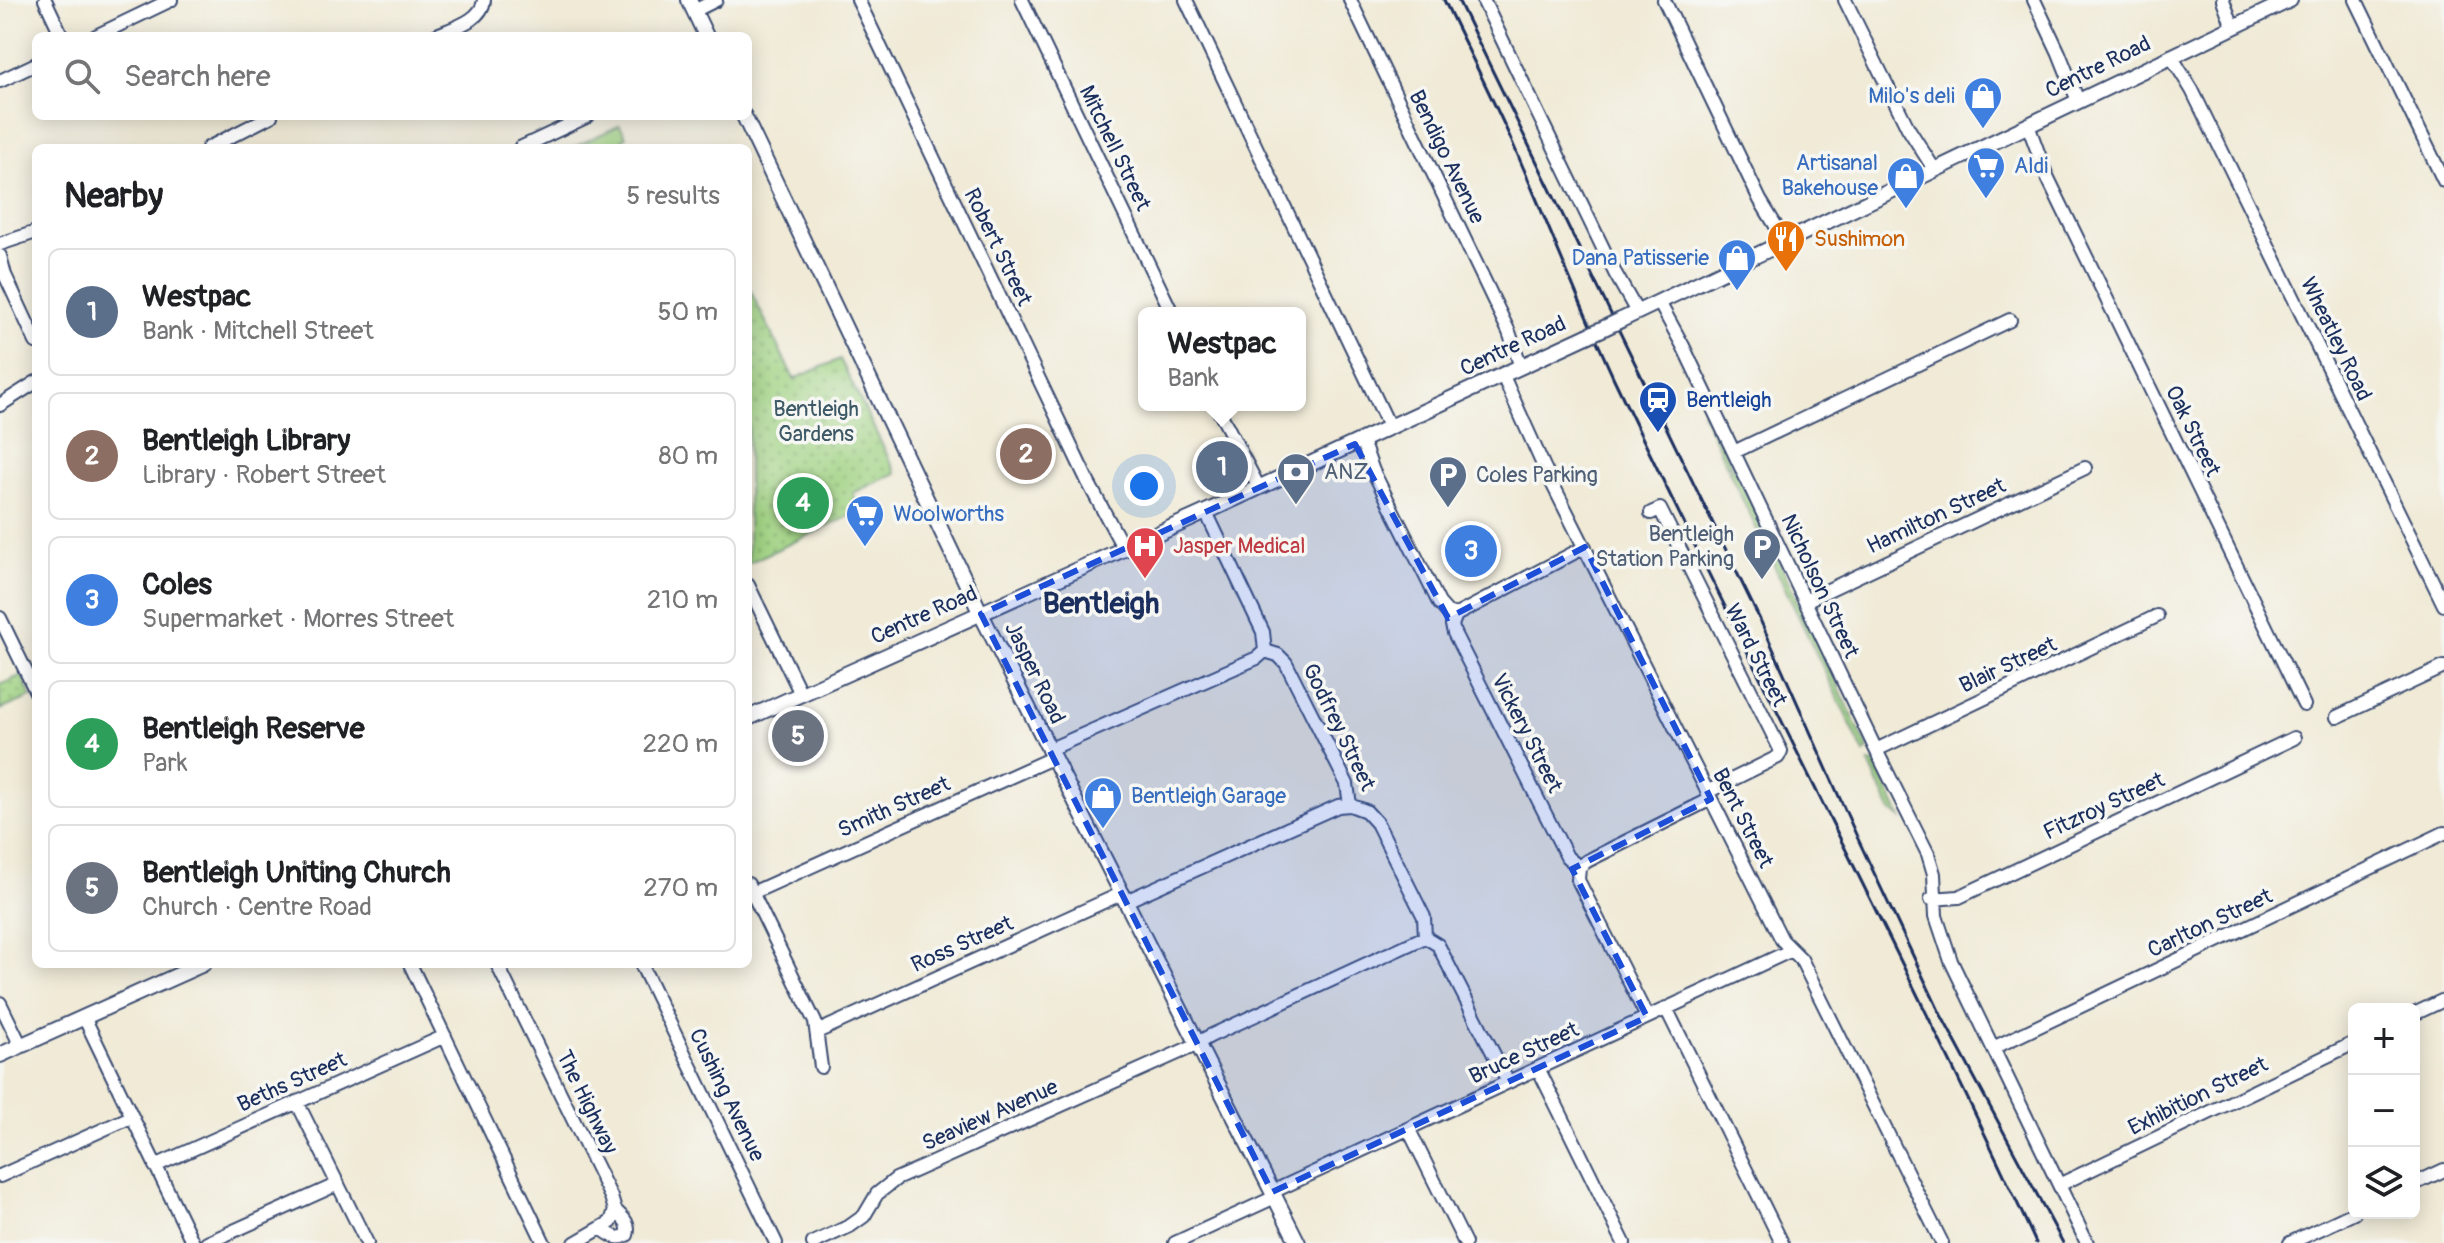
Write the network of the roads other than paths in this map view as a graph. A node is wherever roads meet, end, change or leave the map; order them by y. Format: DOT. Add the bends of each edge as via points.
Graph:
graph roads {
  1 [pos="45,0"];
  2 [pos="171,0"];
  3 [pos="484,0"];
  4 [pos="716,0"];
  5 [pos="858,0"];
  6 [pos="1022,0"];
  7 [pos="1186,0"];
  8 [pos="1350,0"];
  9 [pos="1483,0"];
  10 [pos="1664,0"];
  11 [pos="1845,0"];
  12 [pos="2034,0"];
  13 [pos="2225,0"];
  14 [pos="2290,0"];
  15 [pos="2357,1"];
  16 [pos="692,5"];
  17 [pos="2237,25"];
  18 [pos="60,32"];
  19 [pos="104,32"];
  20 [pos="443,32"];
  21 [pos="704,32"];
  22 [pos="2175,55"];
  23 [pos="32,66"];
  24 [pos="0,81"];
  25 [pos="2081,100"];
  26 [pos="263,120"];
  27 [pos="580,120"];
  28 [pos="746,120"];
  29 [pos="2023,127"];
  30 [pos="216,144"];
  31 [pos="528,144"];
  32 [pos="1929,172"];
  33 [pos="2444,181"];
  34 [pos="32,234"];
  35 [pos="1780,243"];
  36 [pos="0,250"];
  37 [pos="2,271"];
  38 [pos="1662,300"];
  39 [pos="1169,307"];
  40 [pos="1630,315"];
  41 [pos="2010,320"];
  42 [pos="32,334"];
  43 [pos="1524,366"];
  44 [pos="1500,377"];
  45 [pos="32,385"];
  46 [pos="32,391"];
  47 [pos="15,397"];
  48 [pos="0,405"];
  49 [pos="1219,411"];
  50 [pos="1390,428"];
  51 [pos="1358,443"];
  52 [pos="1734,452"];
  53 [pos="2085,468"];
  54 [pos="1256,490"];
  55 [pos="1206,512"];
  56 [pos="1651,513"];
  57 [pos="1585,547"];
  58 [pos="1121,550"];
  59 [pos="752,593"];
  60 [pos="1805,601"];
  61 [pos="2444,605"];
  62 [pos="981,614"];
  63 [pos="1456,615"];
  64 [pos="2157,616"];
  65 [pos="0,618"];
  66 [pos="1265,651"];
  67 [pos="2444,667"];
  68 [pos="32,681"];
  69 [pos="801,694"];
  70 [pos="2304,705"];
  71 [pos="752,716"];
  72 [pos="2337,717"];
  73 [pos="2294,738"];
  74 [pos="1876,750"];
  75 [pos="1050,754"];
  76 [pos="1709,796"];
  77 [pos="1350,805"];
  78 [pos="2444,833"];
  79 [pos="1579,867"];
  80 [pos="752,888"];
  81 [pos="752,893"];
  82 [pos="1124,897"];
  83 [pos="1932,899"];
  84 [pos="1425,937"];
  85 [pos="1792,950"];
  86 [pos="412,968"];
  87 [pos="499,968"];
  88 [pos="643,968"];
  89 [pos="171,970"];
  90 [pos="2444,1000"];
  91 [pos="0,1003"];
  92 [pos="1666,1008"];
  93 [pos="2420,1011"];
  94 [pos="84,1017"];
  95 [pos="1647,1017"];
  96 [pos="817,1032"];
  97 [pos="445,1036"];
  98 [pos="1197,1043"];
  99 [pos="21,1046"];
  100 [pos="2348,1046"];
  101 [pos="1993,1048"];
  102 [pos="0,1055"];
  103 [pos="821,1067"];
  104 [pos="1538,1068"];
  105 [pos="1508,1082"];
  106 [pos="297,1102"];
  107 [pos="131,1117"];
  108 [pos="1409,1130"];
  109 [pos="155,1166"];
  110 [pos="2444,1170"];
  111 [pos="0,1176"];
  112 [pos="2420,1181"];
  113 [pos="338,1184"];
  114 [pos="2059,1185"];
  115 [pos="1274,1194"];
  116 [pos="615,1210"];
  117 [pos="2348,1216"];
  118 [pos="602,1229"];
  119 [pos="193,1243"];
  120 [pos="207,1243"];
  121 [pos="367,1243"];
  122 [pos="544,1243"];
  123 [pos="575,1243"];
  124 [pos="776,1243"];
  125 [pos="813,1243"];
  126 [pos="1175,1243"];
  127 [pos="1298,1243"];
  128 [pos="1465,1243"];
  129 [pos="1624,1243"];
  130 [pos="1782,1243"];
  131 [pos="1942,1243"];
  132 [pos="2087,1243"];
  133 [pos="2290,1243"];
  1 -- 18 [label="street"];
  2 -- 19 [label="street"];
  3 -- 20 [label="street" via="477,15"];
  4 -- 16 [label="street"];
  5 -- 58 [label="street, Robert Street"];
  6 -- 39 [label="street, Mitchell Street"];
  7 -- 50 [label="street"];
  8 -- 43 [label="street, Bendigo Avenue" via="1519,345"];
  9 -- 40 [label="street" via="1615,273"];
  10 -- 35 [label="street"];
  11 -- 32 [label="street"];
  12 -- 25 [label="street"];
  13 -- 17 [label="street"];
  14 -- 17 [label="main road, Centre Road"];
  15 -- 33 [label="street"];
  16 -- 21 [label="main road"];
  17 -- 22 [label="main road, Centre Road"];
  22 -- 25 [label="main road, Centre Road"];
  22 -- 61 [label="street, Wheatley Road" via="2187,70 2192,90"];
  23 -- 24 [label="street"];
  25 -- 29 [label="main road, Centre Road"];
  26 -- 30 [label="street"];
  27 -- 31 [label="street"];
  28 -- 62 [label="main road, Jasper Road"];
  29 -- 32 [label="main road, Centre Road"];
  29 -- 70 [label="street, Oak Street"];
  32 -- 35 [label="main road, Centre Road"];
  34 -- 36 [label="street"];
  35 -- 38 [label="main road, Centre Road"];
  36 -- 37 [label="street"];
  37 -- 42 [label="street"];
  38 -- 40 [label="main road, Centre Road"];
  38 -- 52 [label="street, Nicholson Street"];
  40 -- 43 [label="main road, Centre Road, bridge"];
  41 -- 52 [label="street"];
  43 -- 44 [label="main road, Centre Road"];
  44 -- 50 [label="main road, Centre Road"];
  44 -- 57 [label="street, Bent Street"];
  45 -- 47 [label="street"];
  46 -- 47 [label="street"];
  47 -- 48 [label="street"];
  49 -- 54 [label="street"];
  50 -- 51 [label="main road, Centre Road"];
  51 -- 54 [label="main road, Centre Road"];
  51 -- 63 [label="street" via="1439,603"];
  52 -- 60 [label="street, Nicholson Street"];
  53 -- 60 [label="street, Hamilton Street"];
  54 -- 55 [label="main road, Centre Road"];
  55 -- 58 [label="main road, Centre Road"];
  55 -- 66 [label="street" via="1263,632"];
  56 -- 76 [label="street, Ward Street" via="1660,509 1781,751"];
  57 -- 63 [label="street"];
  57 -- 76 [label="street, Bent Street"];
  58 -- 62 [label="main road, Centre Road"];
  59 -- 69 [label="street"];
  60 -- 74 [label="street, Nicholson Street"];
  62 -- 69 [label="main road, Centre Road"];
  62 -- 75 [label="main road, Jasper Road"];
  63 -- 79 [label="street, Vickery Street" via="1454,633 1567,857"];
  64 -- 74 [label="street, Blair Street"];
  65 -- 68 [label="street"];
  66 -- 75 [label="street, Smith Street"];
  66 -- 77 [label="street, Godfrey Street" via="1286,663 1347,784"];
  67 -- 72 [label="street"];
  69 -- 71 [label="main road, Centre Road"];
  73 -- 83 [label="street, Fitzroy Street" via="1959,897"];
  74 -- 83 [label="street, Nicholson Street" via="1920,842"];
  75 -- 80 [label="street, Smith Street"];
  75 -- 82 [label="main road, Jasper Road"];
  76 -- 79 [label="street, Ward Street"];
  76 -- 85 [label="street, Bent Street" via="1782,940"];
  77 -- 82 [label="street, Ross Street"];
  77 -- 84 [label="street, Godfrey Street" via="1377,823 1424,917"];
  78 -- 101 [label="street, Carlton Street"];
  79 -- 95 [label="street, Vickery Street" via="1578,880"];
  81 -- 96 [label="street"];
  82 -- 96 [label="street, Ross Street"];
  82 -- 98 [label="main road, Jasper Road"];
  83 -- 101 [label="street, Nicholson Street" via="1931,923"];
  84 -- 98 [label="street, Seaview Avenue"];
  84 -- 105 [label="street, Godfrey Street" via="1440,948"];
  85 -- 92 [label="street, Bruce Street"];
  85 -- 131 [label="street, Bent Street"];
  86 -- 97 [label="street"];
  87 -- 116 [label="street, The Highway"];
  88 -- 124 [label="street, Cushing Avenue"];
  89 -- 94 [label="main road"];
  90 -- 93 [label="street"];
  91 -- 99 [label="street"];
  92 -- 95 [label="street, Bruce Street"];
  92 -- 130 [label="street"];
  94 -- 99 [label="main road"];
  94 -- 107 [label="street"];
  95 -- 104 [label="street, Bruce Street"];
  96 -- 103 [label="street"];
  97 -- 106 [label="street, Beths Street"];
  97 -- 122 [label="street"];
  98 -- 115 [label="main road, Jasper Road"];
  98 -- 125 [label="street, Seaview Avenue" via="896,1179 877,1194 864,1216"];
  99 -- 102 [label="main road"];
  100 -- 114 [label="street, Exhibition Street"];
  101 -- 114 [label="street, Nicholson Street"];
  104 -- 105 [label="street, Bruce Street"];
  104 -- 129 [label="street"];
  105 -- 108 [label="street, Bruce Street"];
  106 -- 109 [label="street, Beths Street"];
  106 -- 113 [label="street"];
  107 -- 109 [label="street"];
  107 -- 111 [label="street"];
  108 -- 115 [label="street, Bruce Street"];
  108 -- 128 [label="street"];
  109 -- 119 [label="street"];
  110 -- 112 [label="street"];
  113 -- 120 [label="street"];
  113 -- 121 [label="street"];
  114 -- 132 [label="street, Nicholson Street"];
  115 -- 126 [label="street, Bruce Street"];
  115 -- 127 [label="main road, Jasper Road"];
  116 -- 118 [label="street"];
  116 -- 118 [label="street, The Highway" via="626,1221 627,1235 613,1237"];
  117 -- 133 [label="street"];
  118 -- 123 [label="street"];
}
